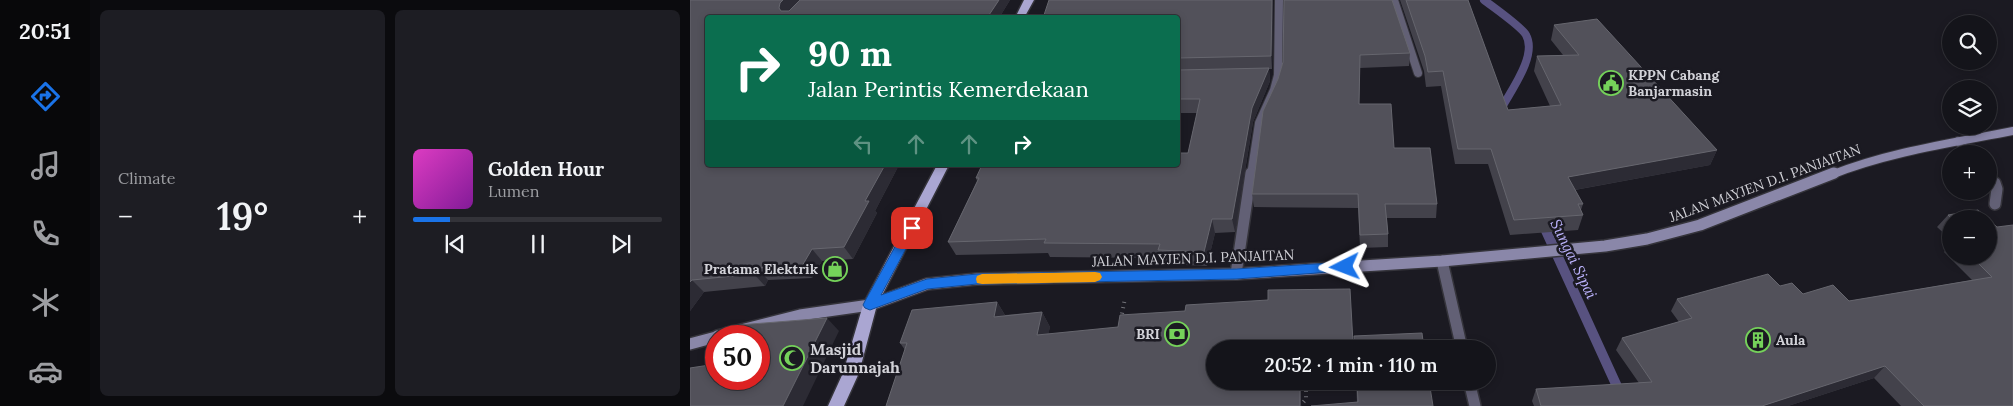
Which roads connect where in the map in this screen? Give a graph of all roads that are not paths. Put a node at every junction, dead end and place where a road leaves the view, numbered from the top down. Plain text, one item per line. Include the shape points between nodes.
1 (1029, 0) edge
2 (1279, 0) edge
3 (1394, 0) edge
4 (1022, 15) edge
5 (1418, 73) dead end
6 (2013, 131) edge
7 (1958, 142) junction
8 (1961, 145) edge
9 (942, 167) edge
10 (1996, 200) edge
11 (1995, 204) dead end
12 (1442, 261) junction
13 (1236, 274) junction
14 (870, 305) junction
15 (760, 325) edge
16 (705, 340) edge
17 (1460, 340) edge
18 (690, 344) edge
19 (1471, 390) edge
20 (836, 406) edge
21 (1475, 406) edge

1 - 4 main road
2 - 13 street via 1274,90 1259,123
3 - 5 street
6 - 7 main road, JALAN MAYJEN D.I. PANJAITAN
7 - 8 street
7 - 12 main road, JALAN MAYJEN D.I. PANJAITAN via 1854,166 1700,224 1647,239 1591,248
9 - 14 main road
10 - 11 street
12 - 13 main road, JALAN MAYJEN D.I. PANJAITAN
12 - 17 street
13 - 14 main road, JALAN MAYJEN D.I. PANJAITAN via 977,279 927,284
14 - 15 main road, JALAN MAYJEN D.I. PANJAITAN via 800,315
14 - 20 main road via 850,373
16 - 18 main road, JALAN MAYJEN D.I. PANJAITAN
19 - 21 street

